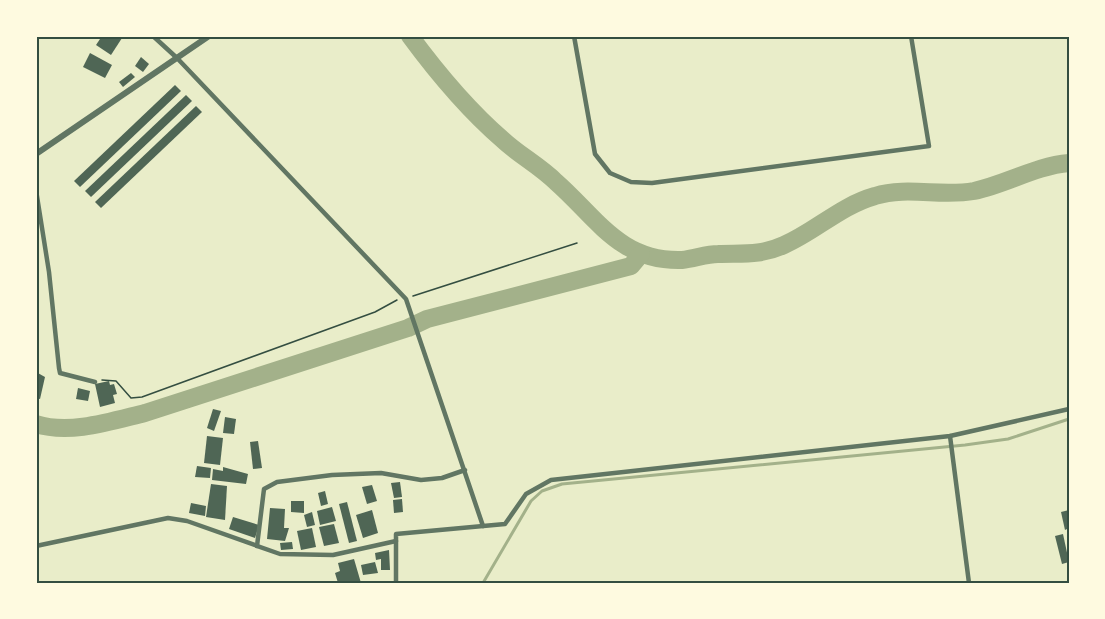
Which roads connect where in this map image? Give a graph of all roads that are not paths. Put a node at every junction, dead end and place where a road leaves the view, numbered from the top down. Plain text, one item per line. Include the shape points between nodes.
1 (153, 36) edge
2 (209, 36) edge
3 (574, 36) edge
4 (911, 36) edge
5 (177, 58) junction
6 (36, 154) edge
7 (36, 190) edge
8 (95, 382) road end
9 (1069, 409) edge
10 (950, 436) junction
11 (465, 471) junction
12 (483, 526) junction
13 (396, 541) junction
14 (36, 546) edge
15 (257, 546) junction
16 (396, 583) edge
17 (969, 583) edge

1 - 5 street
2 - 5 street
3 - 4 street via 595,154 610,173 631,182 652,183 929,146
5 - 6 street
5 - 11 street via 404,298
7 - 8 street via 50,272 60,373
9 - 10 street
10 - 12 street via 552,480 526,494 505,524
10 - 17 street
11 - 12 street
11 - 15 street via 421,480 359,473 277,482 264,489
12 - 13 street via 400,533 396,534
13 - 15 street via 333,555 280,554
13 - 16 street
14 - 15 street via 168,518

